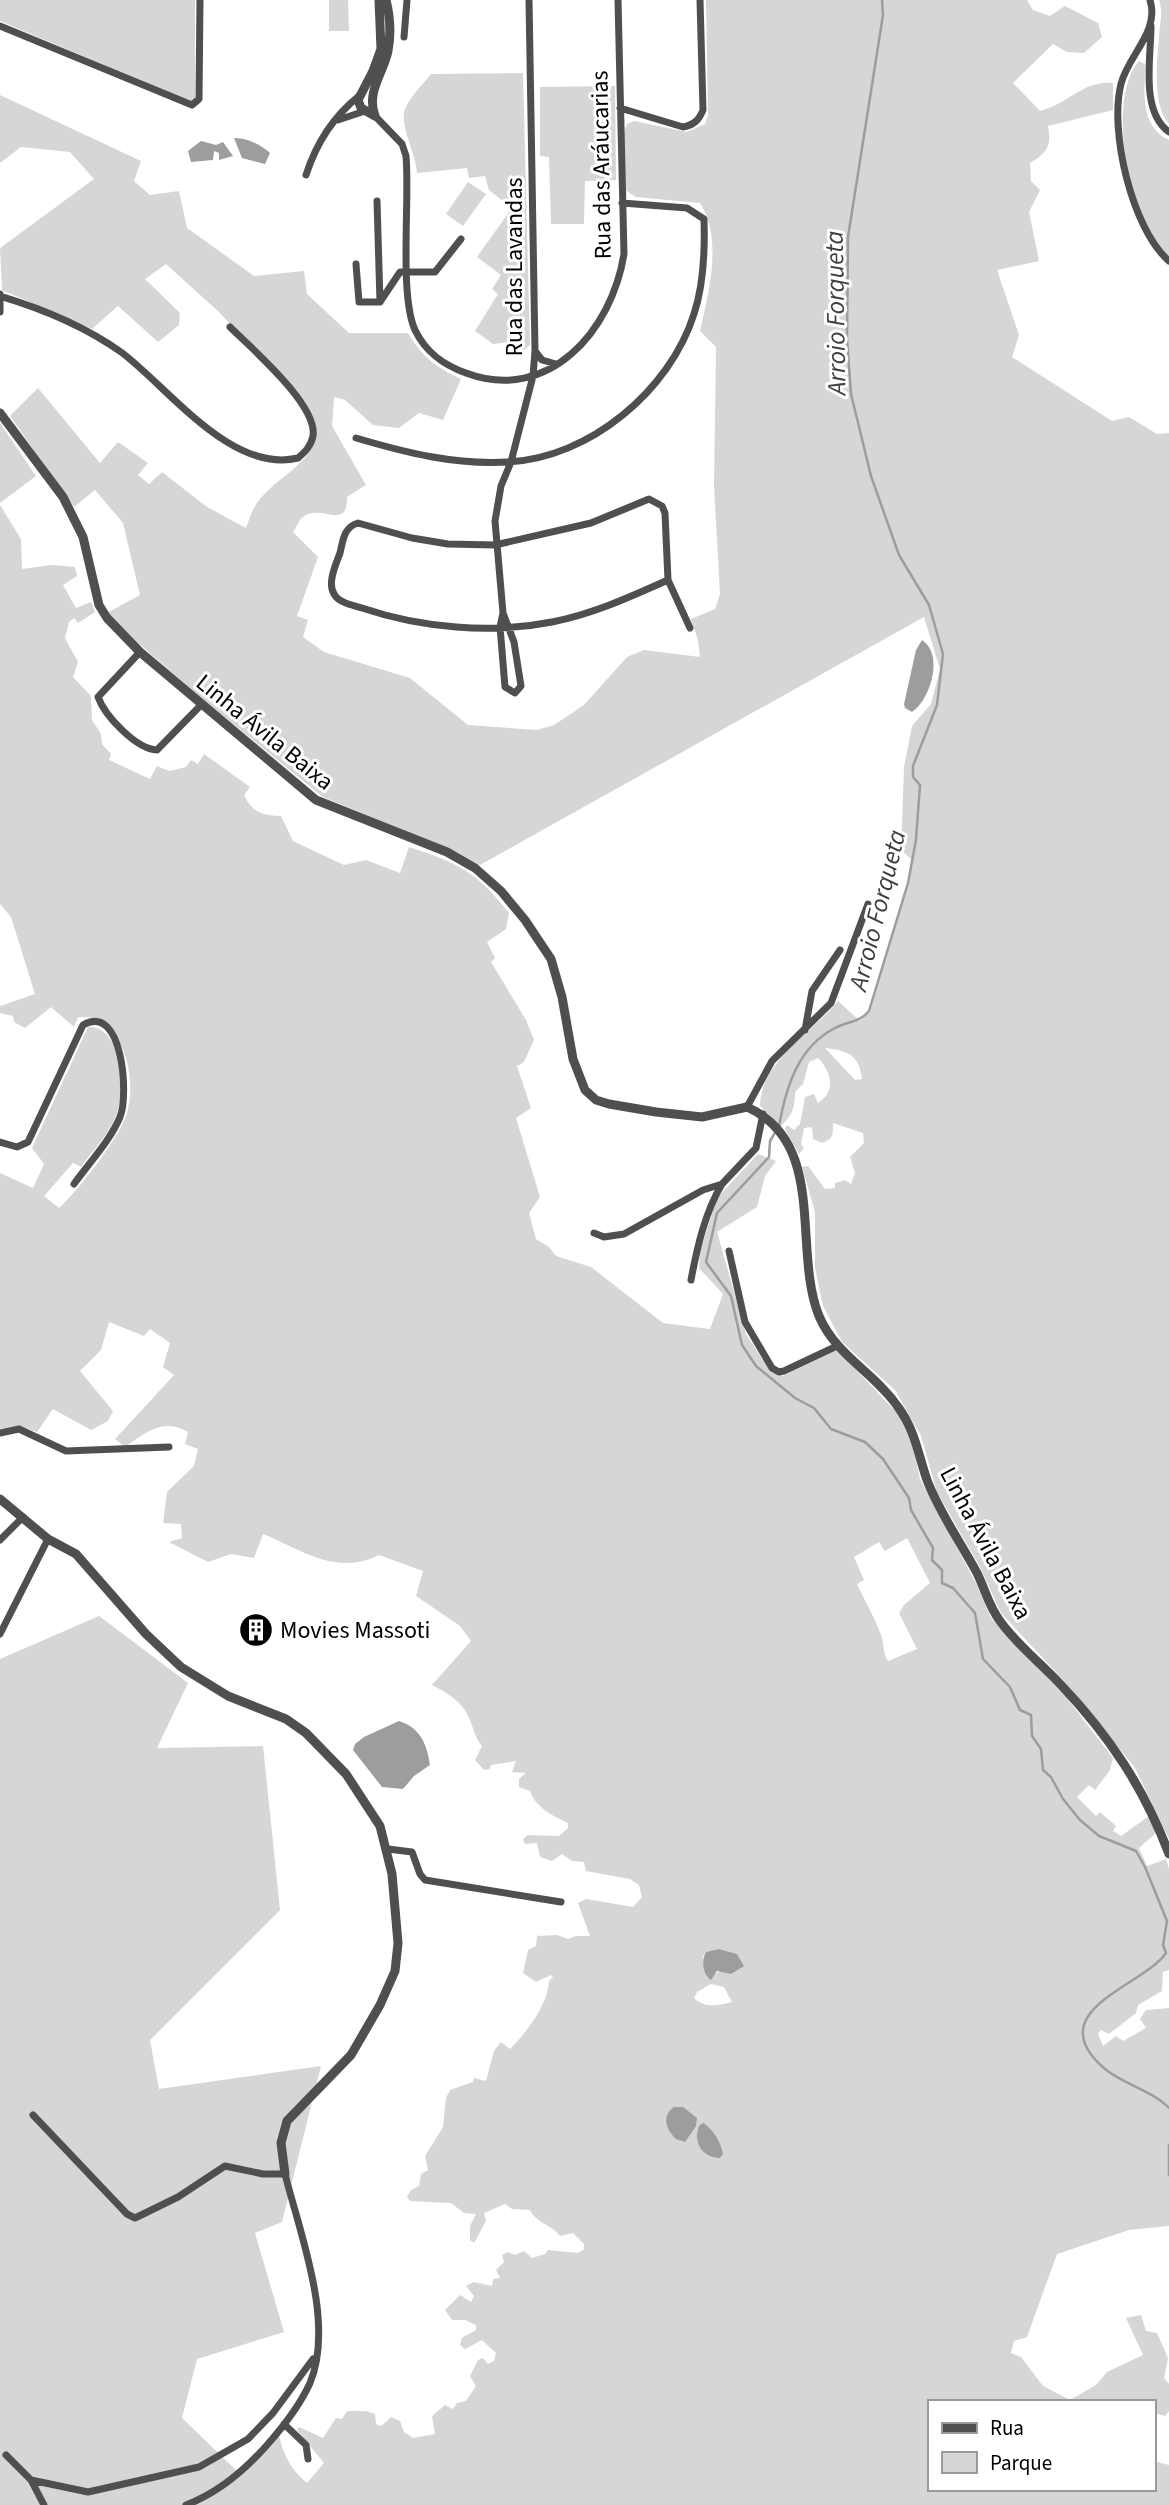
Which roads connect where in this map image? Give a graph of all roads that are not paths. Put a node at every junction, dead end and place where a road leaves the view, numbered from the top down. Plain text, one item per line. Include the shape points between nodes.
1 (200, 0) edge
2 (379, 0) edge
3 (386, 0) edge
4 (407, 0) edge
5 (529, 0) edge
6 (618, 0) edge
7 (700, 0) edge
8 (1150, 0) edge
9 (0, 26) edge
10 (1151, 26) junction
11 (404, 37) dead end
12 (359, 96) junction
13 (620, 108) junction
14 (365, 111) junction
15 (375, 116) junction
16 (338, 120) junction
17 (1169, 132) edge
18 (306, 175) dead end
19 (377, 201) dead end
20 (622, 203) junction
21 (461, 239) dead end
22 (1169, 261) edge
23 (356, 264) dead end
24 (408, 271) junction
25 (1, 295) edge
26 (380, 302) junction
27 (0, 312) edge
28 (230, 327) dead end
29 (535, 351) junction
30 (556, 364) junction
31 (533, 376) junction
32 (0, 413) edge
33 (356, 438) dead end
34 (511, 462) junction
35 (495, 545) junction
36 (668, 580) junction
37 (503, 613) junction
38 (509, 626) junction
39 (500, 627) junction
40 (690, 628) dead end
41 (140, 652) junction
42 (200, 706) junction
43 (868, 904) dead end
44 (840, 950) dead end
45 (805, 1030) junction
46 (747, 1107) junction
47 (763, 1114) junction
48 (0, 1142) edge
49 (74, 1184) dead end
50 (722, 1184) junction
51 (594, 1233) dead end
52 (729, 1251) dead end
53 (691, 1280) dead end
54 (837, 1346) junction
55 (0, 1433) edge
56 (169, 1447) dead end
57 (0, 1499) edge
58 (23, 1517) junction
59 (48, 1539) junction
60 (0, 1540) edge
61 (0, 1634) edge
62 (388, 1849) junction
63 (1169, 1854) edge
64 (561, 1902) dead end
65 (33, 2115) dead end
66 (285, 2174) junction
67 (316, 2356) junction
68 (284, 2424) junction
69 (6, 2455) dead end
70 (308, 2459) dead end
71 (32, 2480) junction
72 (44, 2505) edge
73 (187, 2505) edge

1 - 9 street via 199,99 195,105
2 - 12 street via 381,48
3 - 15 street via 389,34 371,98
4 - 11 street
5 - 29 street, Rua das Lavandas
6 - 13 street, Rua das Aráucarias
7 - 13 street via 700,117 683,127
8 - 10 street
10 - 17 street via 1152,109
10 - 22 street via 1124,74 1118,120 1136,214
12 - 14 street
12 - 16 street
13 - 20 street, Rua das Aráucarias
14 - 15 street
14 - 16 street
15 - 24 street, Rua das Aráucarias via 402,144 406,156
16 - 18 street via 317,145
19 - 26 street
20 - 30 street, Rua das Aráucarias via 624,254 616,290 590,335
20 - 34 street via 687,208 704,219 701,286 687,335 645,394 601,430 547,455
21 - 24 street via 435,272
23 - 26 street via 359,302
24 - 26 street via 396,276
24 - 31 street, Rua das Aráucarias via 410,315 432,354 444,364 489,381
25 - 27 street
25 - 28 street via 97,337 122,353 222,438 272,459 298,458 309,448 313,435 306,410
29 - 30 street
29 - 31 street, Rua das Lavandas
30 - 31 street, Rua das Aráucarias
31 - 34 street, Rua das Lavandas
32 - 41 street, Linha Ávila Baixa via 63,497 83,537 99,605
33 - 34 street via 444,460
34 - 35 street, Rua das Lavandas via 499,495
35 - 36 street via 592,523 649,499 665,513
35 - 37 street, Rua das Lavandas
35 - 39 street via 424,540 358,523 345,534 331,587 345,603 380,614 415,622
36 - 38 street via 587,613
36 - 40 street
37 - 38 street, Rua das Lavandas
37 - 39 street, Rua das Lavandas
38 - 39 street
38 - 39 street, Rua das Lavandas via 522,686 515,693 505,687
41 - 42 street, Linha Ávila Baixa
41 - 42 street via 98,697 134,739 157,750
42 - 46 street, Linha Ávila Baixa via 316,800 447,852 501,891 551,959 579,1078 596,1100 702,1117
43 - 45 street via 831,1003
44 - 45 street via 812,991
45 - 46 street via 772,1061
46 - 47 street, Linha Ávila Baixa
47 - 50 street via 756,1148
47 - 54 street, Linha Ávila Baixa via 785,1139 806,1203 813,1295
48 - 49 street via 17,1147 28,1142 83,1025 91,1022 105,1027 114,1035 124,1071 122,1111
50 - 51 street via 624,1234 604,1237
50 - 53 street via 696,1252
52 - 54 street via 745,1322 772,1368 784,1371
54 - 63 street, Linha Ávila Baixa via 899,1408 914,1434 932,1491 999,1620 1078,1703 1132,1773
55 - 56 street via 19,1429 66,1451
57 - 58 street
58 - 59 street
58 - 60 street
59 - 61 street
59 - 62 street via 83,1561 181,1667 228,1696 286,1718 306,1733 365,1800
62 - 64 street via 412,1852 425,1880
62 - 66 street via 397,1924 394,1971 351,2055 287,2122 281,2143
65 - 66 street via 135,2218 225,2166
66 - 67 street via 317,2294
67 - 68 street via 311,2381
67 - 71 street via 260,2428 211,2462 88,2492
68 - 70 street via 306,2445
68 - 73 street via 249,2464 213,2493
69 - 71 street
71 - 72 street

